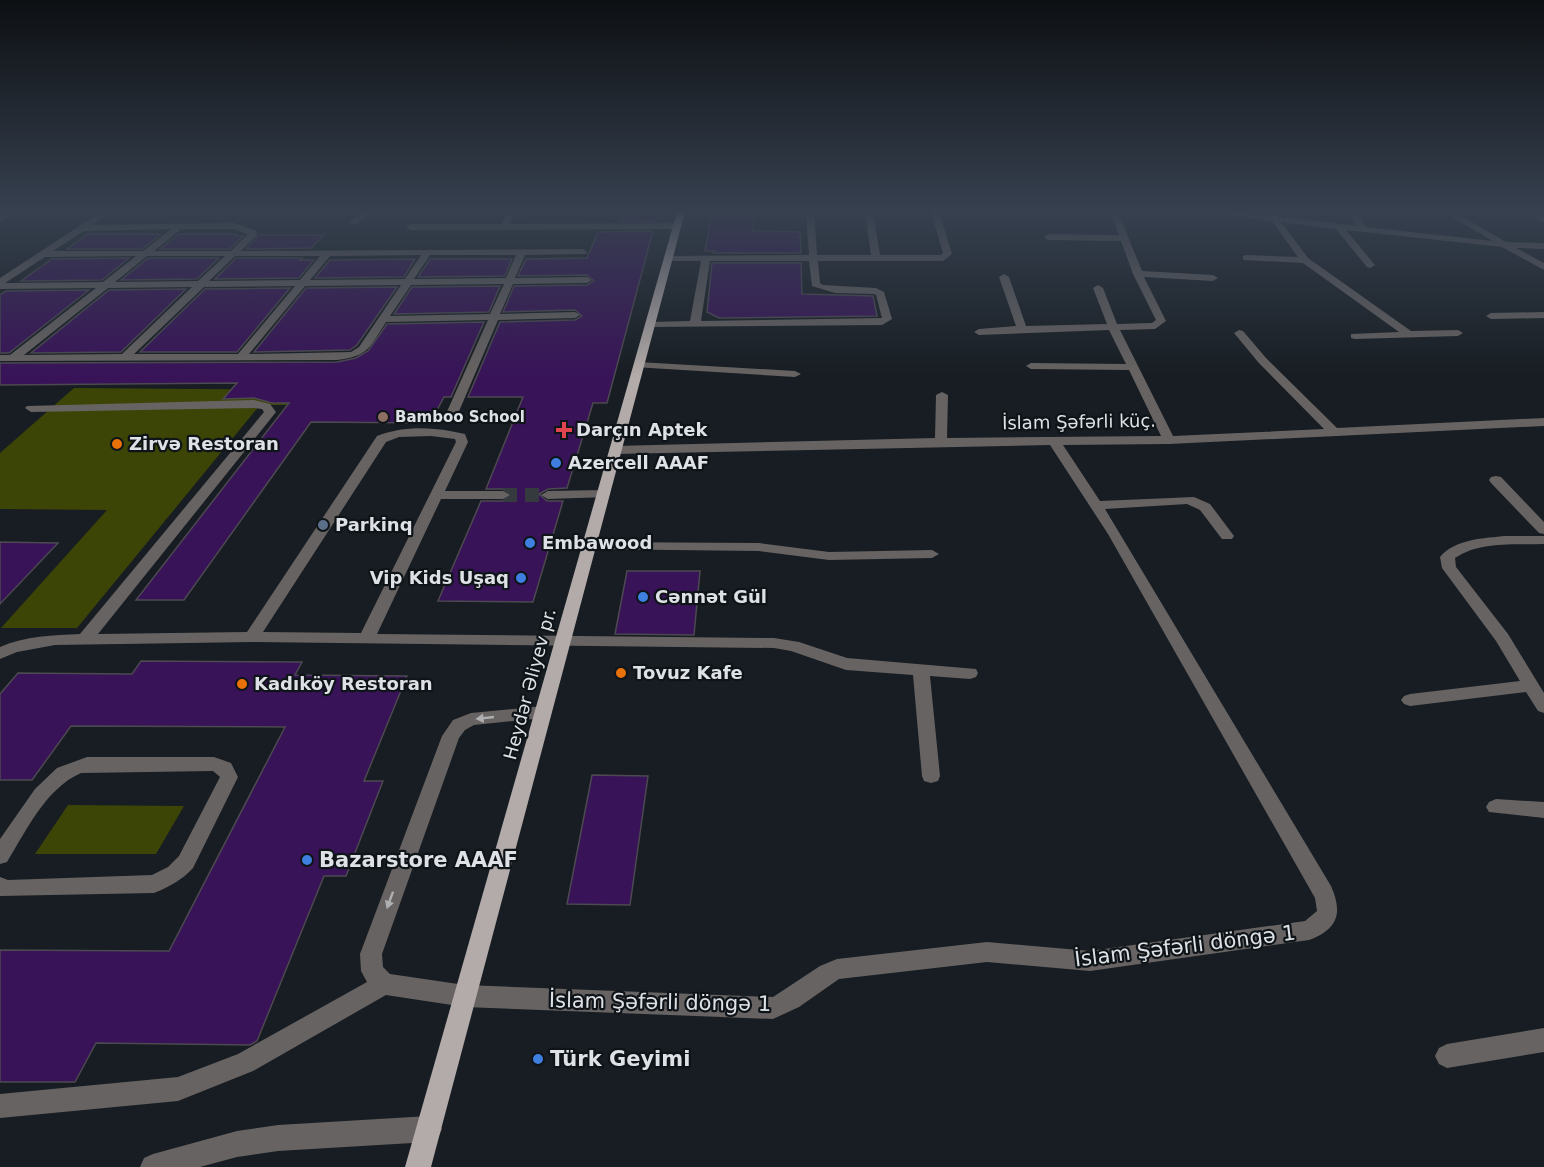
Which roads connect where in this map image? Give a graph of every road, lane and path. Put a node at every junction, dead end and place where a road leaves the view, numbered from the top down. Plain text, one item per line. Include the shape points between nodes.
1 (25, 266) edge
2 (128, 266) edge
3 (222, 266) edge
4 (316, 266) edge
5 (419, 266) edge
6 (515, 266) edge
7 (666, 266) edge
8 (705, 266) edge
9 (813, 266) edge
10 (1135, 266) edge
11 (1314, 266) edge
12 (1138, 274) junction
13 (1004, 277) dead end
14 (1213, 278) dead end
15 (509, 280) junction
16 (587, 280) dead end
17 (409, 282) junction
18 (303, 283) junction
19 (0, 284) edge
20 (203, 284) junction
21 (105, 285) junction
22 (1098, 288) dead end
23 (575, 315) dead end
24 (1544, 315) edge
25 (1491, 316) dead end
26 (493, 318) junction
27 (385, 319) junction
28 (695, 324) junction
29 (650, 325) junction
30 (1113, 327) junction
31 (1022, 329) junction
32 (979, 332) dead end
33 (1239, 333) dead end
34 (1458, 333) dead end
35 (1410, 335) junction
36 (1355, 336) dead end
37 (13, 357) junction
38 (125, 357) junction
39 (241, 357) junction
40 (0, 358) edge
41 (638, 365) junction
42 (1031, 366) dead end
43 (1131, 367) junction
44 (795, 374) dead end
45 (942, 395) dead end
46 (31, 408) dead end
47 (451, 416) dead end
48 (1544, 422) edge
49 (1334, 432) junction
50 (1169, 440) junction
51 (1054, 441) junction
52 (941, 442) junction
53 (615, 450) junction
54 (1496, 480) dead end
55 (603, 494) junction
56 (438, 495) junction
57 (503, 495) tunnel mouth
58 (548, 495) tunnel mouth
59 (1097, 505) junction
60 (1544, 530) edge
61 (1227, 537) dead end
62 (1544, 540) edge
63 (589, 546) junction
64 (932, 554) dead end
65 (252, 637) junction
66 (367, 638) junction
67 (85, 639) junction
68 (562, 642) junction
69 (0, 653) edge
70 (921, 670) junction
71 (970, 673) dead end
72 (1529, 686) junction
73 (1410, 700) dead end
74 (1544, 707) edge
75 (543, 712) junction
76 (931, 776) dead end
77 (1496, 807) dead end
78 (1544, 810) edge
79 (9, 827) edge
80 (0, 856) edge
81 (0, 886) edge
82 (384, 984) junction
83 (465, 996) junction
84 (1544, 1040) edge
85 (1447, 1056) dead end
86 (0, 1106) edge
87 (429, 1129) junction
88 (153, 1167) edge
89 (418, 1167) edge

1 - 19 street
2 - 21 street
3 - 20 street
4 - 18 street
5 - 17 street
6 - 15 street
7 - 29 main road, Heydər Əliyev pr.
8 - 28 street
9 - 28 street via 818,287 876,291 886,319 875,324
10 - 12 street
11 - 35 street
12 - 14 street
12 - 30 street via 1160,324
13 - 31 street
15 - 16 street
15 - 17 street
15 - 26 street
17 - 18 street
17 - 27 street
18 - 20 street
18 - 39 street
19 - 21 street
20 - 21 street
20 - 38 street
21 - 37 street
22 - 30 street
23 - 26 street
24 - 25 street
26 - 27 street
26 - 47 street
27 - 39 street via 354,355
28 - 29 street
29 - 41 main road, Heydər Əliyev pr.
30 - 31 street
30 - 43 street
31 - 32 street
33 - 49 street
34 - 35 street
35 - 36 street
37 - 38 street
37 - 40 street
38 - 39 street
41 - 44 street
41 - 53 main road, Heydər Əliyev pr.
42 - 43 street
43 - 50 street
45 - 52 street
46 - 67 street via 254,404 266,406 270,412
48 - 49 street, İslam Şəfərli küç.
49 - 50 street, İslam Şəfərli küç.
50 - 51 street, İslam Şəfərli küç.
51 - 52 street, İslam Şəfərli küç.
51 - 59 street, İslam Şəfərli döngə 1
52 - 53 street, İslam Şəfərli küç.
53 - 55 main road, Heydər Əliyev pr.
54 - 60 street
55 - 58 street
55 - 63 main road, Heydər Əliyev pr.
56 - 57 street
56 - 65 street via 461,437 400,433 381,439
56 - 66 street
59 - 61 street via 1189,500 1205,507
59 - 83 street, İslam Şəfərli döngə 1 via 1327,901 1329,913 1323,922 1309,930 1090,961 987,952 837,969 816,980 798,997 773,1008
62 - 72 street via 1469,544 1447,557 1449,568 1502,638
63 - 64 street via 759,547 829,556
63 - 68 main road, Heydər Əliyev pr.
65 - 66 street
65 - 67 street
66 - 68 street
67 - 69 street via 31,643
68 - 70 street via 774,643 846,664
68 - 75 main road, Heydər Əliyev pr.
70 - 71 street
70 - 76 street
72 - 73 street
72 - 74 street
75 -> 82 street via 471,719 459,725 451,736 371,954 372,971
75 - 83 main road, Heydər Əliyev pr.
77 - 78 street
79 - 80 street
79 - 81 street via 55,779 87,764 214,764 224,768 229,777 186,862 154,884 4,889
82 - 83 street, İslam Şəfərli döngə 1
82 - 86 street via 245,1063 178,1089
83 - 87 main road, Heydər Əliyev pr.
84 - 85 street
87 - 88 street via 278,1138 237,1144
87 - 89 main road, Heydər Əliyev pr.

